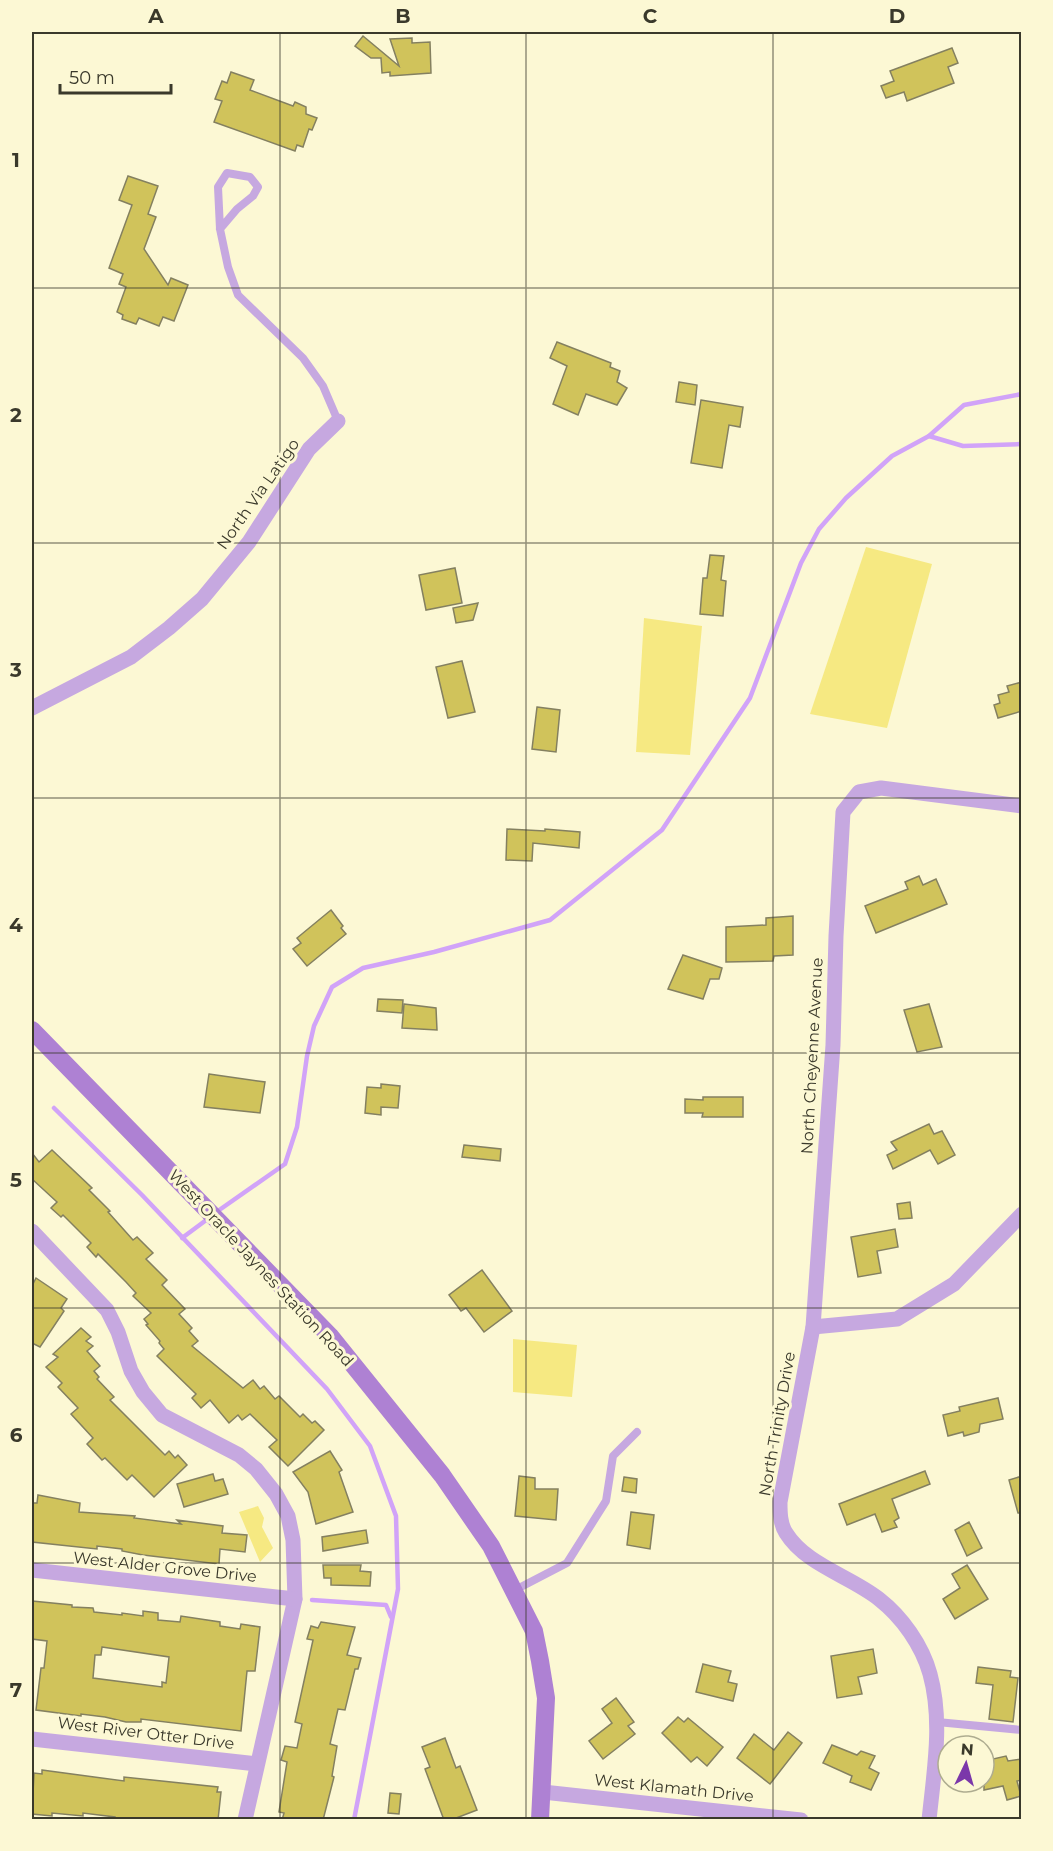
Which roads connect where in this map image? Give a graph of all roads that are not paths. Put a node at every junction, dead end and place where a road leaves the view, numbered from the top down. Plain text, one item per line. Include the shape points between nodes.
1 (220, 229) junction
2 (338, 421) joint
3 (32, 708) edge
4 (1022, 806) edge
5 (32, 1030) edge
6 (1022, 1214) edge
7 (33, 1234) edge
8 (813, 1327) junction
9 (637, 1431) dead end
10 (32, 1570) edge
11 (513, 1591) junction
12 (295, 1599) junction
13 (936, 1722) junction
14 (1022, 1730) edge
15 (32, 1739) edge
16 (257, 1764) junction
17 (543, 1792) junction
18 (244, 1820) edge
19 (540, 1820) edge
20 (801, 1820) edge
21 (929, 1820) edge

1 - 1 lane via 218,187 227,173 250,177 258,187 253,196
1 - 2 lane via 238,295 303,357 323,386
2 - 3 street, North Via Latigo via 309,449 249,542 201,599 131,657
4 - 8 street, North Cheyenne Avenue via 881,788 859,792 843,812 833,1045
5 - 11 street, West Oracle Jaynes Station Road via 330,1336 442,1475 491,1546
6 - 8 street via 954,1284 897,1319
7 - 12 street via 107,1310 131,1371 162,1415 239,1455 276,1494 288,1516 293,1540
8 - 13 street, North Trinity Drive via 780,1502 785,1532 801,1551 878,1599 901,1620 929,1672 937,1703
9 - 11 lane via 613,1456 606,1501 567,1563
10 - 12 street, West Alder Grove Drive
11 - 17 street, West Oracle Jaynes Station Road via 534,1631 546,1698
12 - 16 street
13 - 14 lane
13 - 21 street, North Trinity Drive
15 - 16 street, West River Otter Drive
16 - 18 street
17 - 19 street, West Oracle Jaynes Station Road
17 - 20 street, West Klamath Drive

